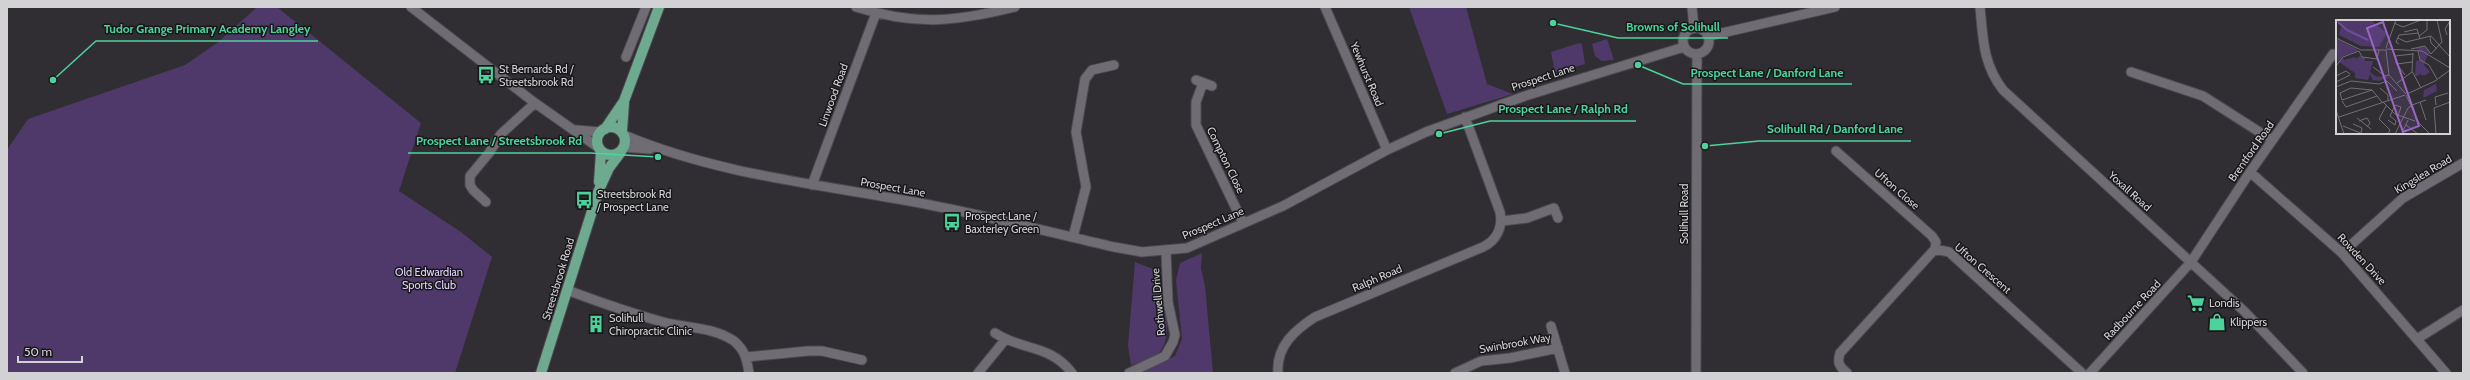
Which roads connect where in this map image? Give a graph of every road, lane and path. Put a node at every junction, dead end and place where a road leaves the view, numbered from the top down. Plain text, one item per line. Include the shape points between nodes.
1 (411, 7) edge
2 (659, 7) edge
3 (856, 7) edge
4 (974, 7) edge
5 (1014, 7) edge
6 (1325, 7) edge
7 (1692, 7) edge
8 (1835, 7) edge
9 (1980, 7) edge
10 (644, 11) edge
11 (876, 13) junction
12 (977, 16) junction
13 (654, 20) junction
14 (1694, 28) junction
15 (1709, 36) junction
16 (1684, 46) junction
17 (1697, 54) junction
18 (2333, 54) dead end
19 (626, 57) dead end
20 (1114, 65) dead end
21 (2131, 72) dead end
22 (1212, 86) dead end
23 (624, 100) junction
24 (535, 104) junction
25 (1464, 117) junction
26 (572, 129) junction
27 (603, 130) junction
28 (623, 133) junction
29 (2272, 140) junction
30 (622, 149) junction
31 (657, 149) junction
32 (600, 150) junction
33 (1387, 150) junction
34 (1836, 151) dead end
35 (2463, 163) edge
36 (2250, 172) junction
37 (812, 185) junction
38 (598, 192) junction
39 (486, 202) dead end
40 (1558, 218) dead end
41 (1502, 221) junction
42 (1243, 223) junction
43 (1073, 238) junction
44 (1935, 249) junction
45 (1166, 251) junction
46 (2342, 254) junction
47 (2191, 262) junction
48 (567, 290) junction
49 (2463, 310) edge
50 (1551, 326) dead end
51 (995, 333) dead end
52 (2417, 339) junction
53 (1005, 340) junction
54 (1558, 348) junction
55 (747, 357) junction
56 (862, 360) dead end
57 (541, 373) edge
58 (749, 373) edge
59 (978, 373) edge
60 (1072, 373) edge
61 (1129, 373) edge
62 (1278, 373) edge
63 (1455, 373) edge
64 (1565, 373) edge
65 (1696, 373) edge
66 (1847, 373) edge
67 (2082, 373) edge
68 (2090, 373) edge
69 (2303, 373) edge
70 (2446, 373) edge

1 - 24 street
2 - 13 main road
3 - 11 street
4 - 12 street
5 - 12 street
6 - 33 street, Yewhurst Road
7 - 14 street
8 - 15 street
9 - 47 street, Yoxall Road via 1985,59 2003,90
10 - 13 street
10 - 19 street
11 - 12 street via 926,21
11 - 37 street, Linwood Road
13 - 23 main road
14 - 15 street via 1703,30
14 - 16 street via 1684,35
15 - 17 street via 1706,50
16 - 17 street via 1689,52
16 - 25 street, Prospect Lane
17 - 65 street, Solihull Road
18 - 29 street, Brentford Road
20 - 43 street via 1092,70 1085,79 1076,132 1086,187
21 - 29 street via 2203,96
22 - 42 street, Compton Close via 1199,81 1196,125
23 - 27 main road
23 - 28 main road
24 - 26 street
24 - 39 street via 501,134 490,153 470,176 472,190
25 - 33 street, Prospect Lane
25 - 41 street via 1489,179
26 - 27 street
26 - 32 street
27 - 28 main road via 613,128
27 - 32 main road via 598,140
28 - 30 main road
28 - 31 street, Prospect Lane
29 - 36 street, Brentford Road
30 - 31 street, Prospect Lane
30 - 32 main road via 613,155
30 - 38 main road, Streetsbrook Road via 609,168
31 - 37 street, Prospect Lane via 732,169
32 - 38 main road, Streetsbrook Road
33 - 42 street, Prospect Lane via 1283,206
34 - 44 street, Ufton Close via 1932,236 1936,242
35 - 46 street, Kingslea Road via 2403,198
36 - 46 street, Rowden Drive
36 - 47 street, Brentford Road
37 - 43 street, Prospect Lane via 930,205
38 - 48 main road, Streetsbrook Road
40 - 41 street via 1554,208 1526,218
41 - 62 street, Ralph Road via 1498,233 1489,244 1315,317 1290,336 1282,349
42 - 45 street, Prospect Lane via 1187,248
43 - 45 street, Prospect Lane via 1142,252
44 - 66 street via 1840,353 1840,367
44 - 67 street, Ufton Crescent via 1949,252
45 - 61 street, Rothwell Drive via 1168,302 1175,335 1173,342 1165,356
46 - 52 street, Rowden Drive
47 - 68 street, Radbourne Road
47 - 69 street, Yoxall Road via 2244,311
48 - 55 street via 663,322 713,331 732,340
48 - 57 main road, Streetsbrook Road
49 - 52 street
50 - 54 street, Swinbrook Way
51 - 53 street
52 - 70 street, Rowden Drive
53 - 59 street
53 - 60 street via 1056,356
54 - 63 street, Swinbrook Way via 1481,361
54 - 64 street, Swinbrook Way
55 - 56 street via 822,351
55 - 58 street

